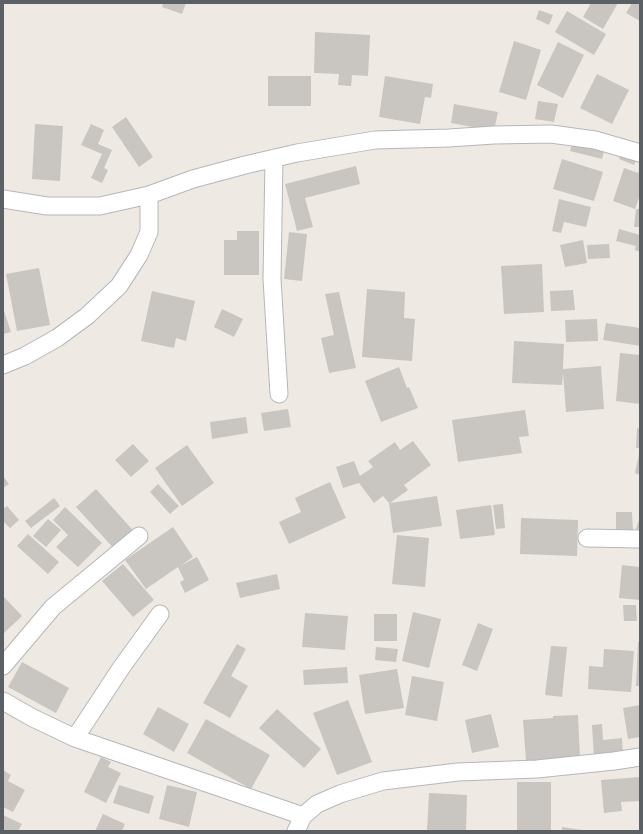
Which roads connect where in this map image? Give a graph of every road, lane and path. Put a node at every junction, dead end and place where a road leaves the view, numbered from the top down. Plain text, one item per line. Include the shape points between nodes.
1 (640, 153) edge
2 (274, 158) junction
3 (150, 196) junction
4 (3, 199) edge
5 (3, 365) edge
6 (279, 394) dead end
7 (139, 536) dead end
8 (587, 538) dead end
9 (640, 539) edge
10 (160, 614) dead end
11 (3, 666) edge
12 (3, 701) edge
13 (75, 738) junction
14 (640, 757) edge
15 (300, 824) edge

1 - 2 street via 595,140 551,134 375,140
2 - 3 street via 193,179
2 - 6 street via 272,279
3 - 4 street via 100,206 47,206
3 - 5 street via 149,232 139,255 119,286 57,338
7 - 11 street via 53,607
8 - 9 street
10 - 13 street
12 - 13 street
13 - 15 street
14 - 15 street via 537,769 458,772 383,781 317,804

